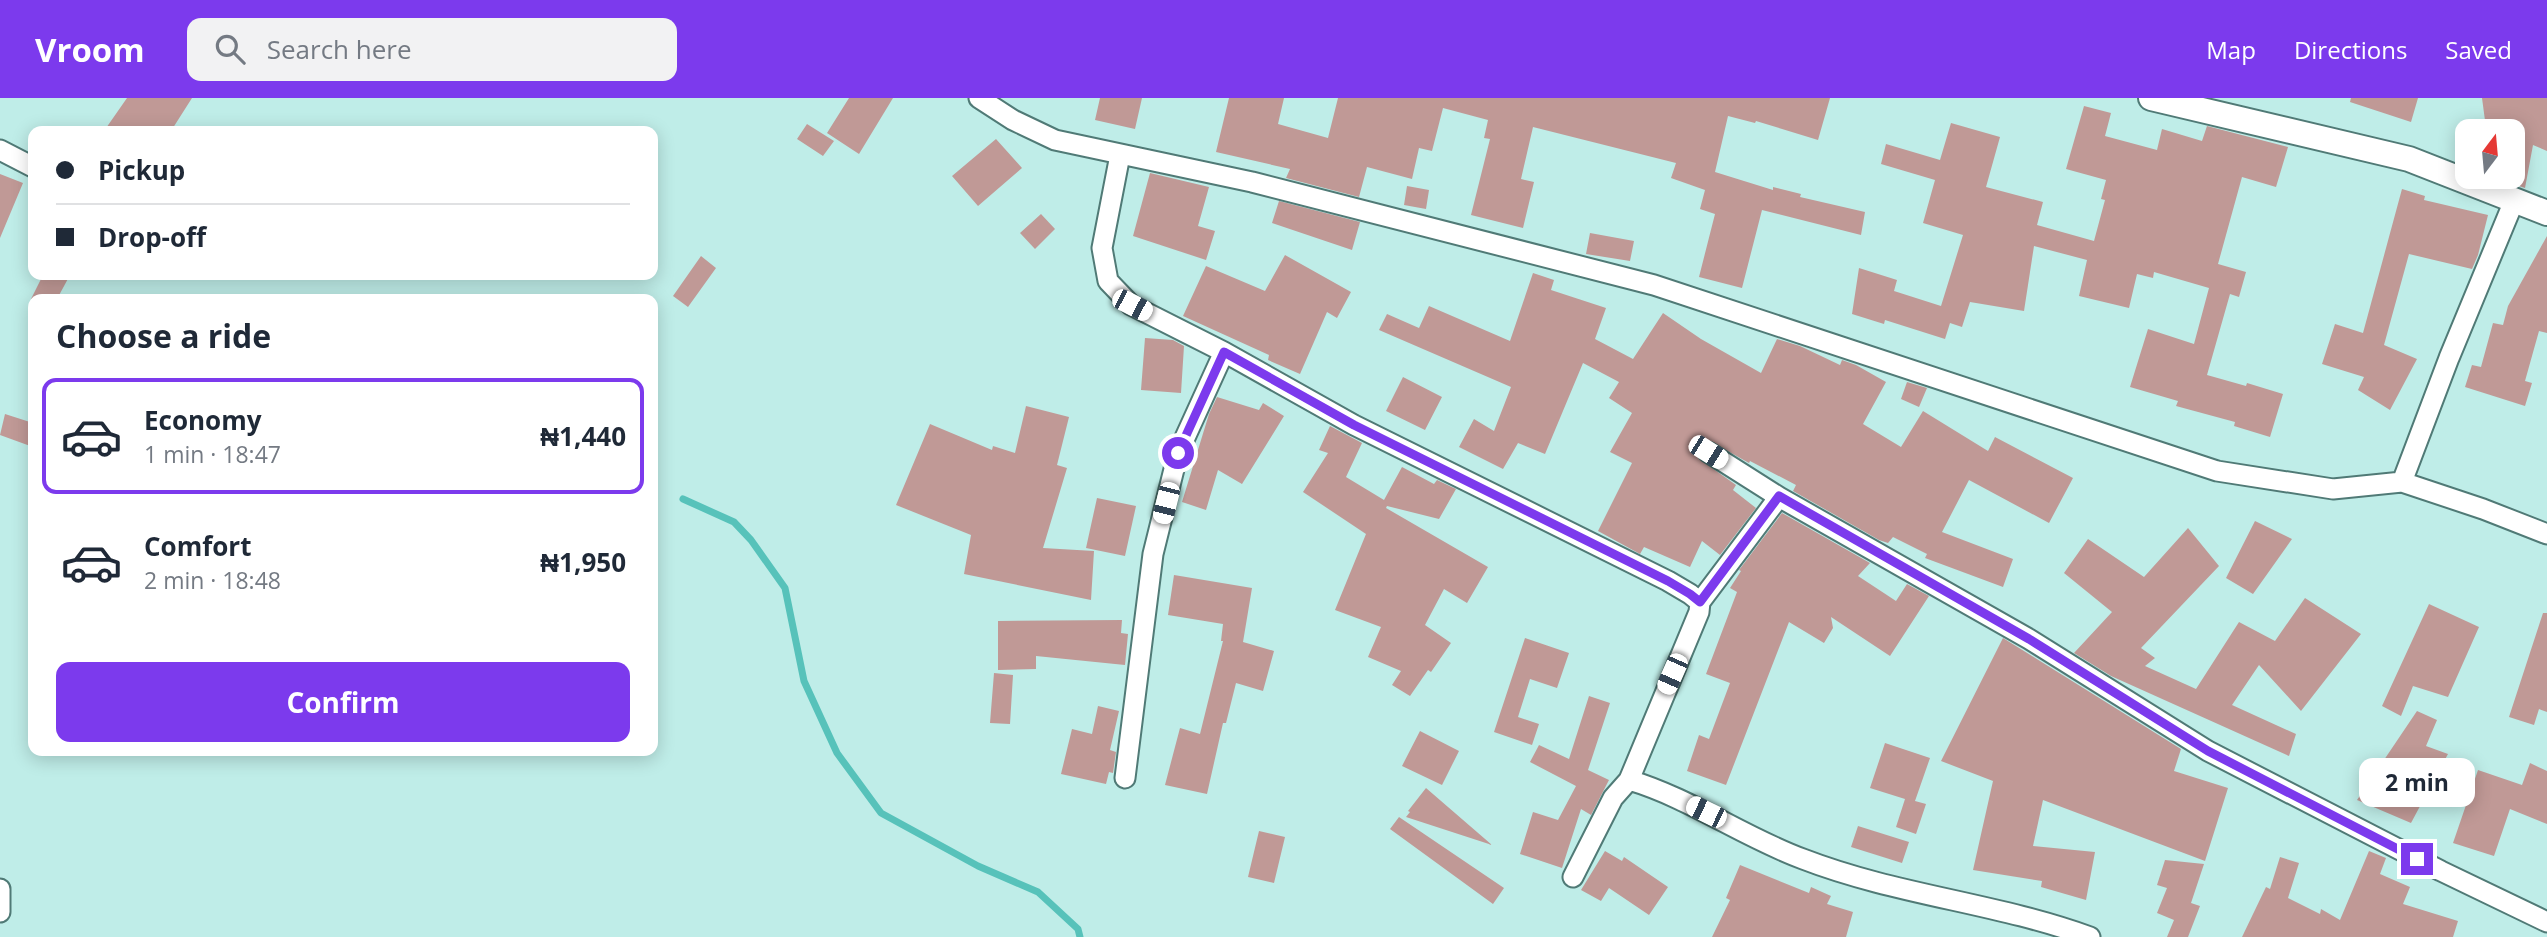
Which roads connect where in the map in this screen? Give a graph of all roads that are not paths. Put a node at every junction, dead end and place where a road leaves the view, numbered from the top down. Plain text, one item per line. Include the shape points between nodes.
1 (979, 98) edge
2 (2151, 98) edge
3 (0, 150) edge
4 (1121, 155) junction
5 (28, 164) edge
6 (2514, 201) junction
7 (2547, 213) edge
8 (1224, 352) junction
9 (1708, 452) dead end
10 (2402, 482) junction
11 (1779, 496) junction
12 (2547, 534) edge
13 (1700, 602) junction
14 (1125, 778) dead end
15 (1629, 780) junction
16 (1573, 877) dead end
17 (0, 889) edge
18 (0, 912) edge
19 (2547, 922) edge
20 (2090, 937) edge

1 - 4 street via 1013,121 1055,140
2 - 6 street via 2409,159
3 - 5 street
4 - 8 street via 1102,248 1108,281 1132,305
4 - 10 street via 1252,182 1654,285 2217,471 2333,489
6 - 7 street
6 - 10 street
8 - 13 street via 1354,425 1668,581
8 - 14 street via 1178,453 1153,554
9 - 11 street
10 - 12 street
11 - 13 street
11 - 19 street via 2029,639 2208,751
13 - 15 street
15 - 16 street via 1613,798
15 - 20 street via 1658,789 1801,859 1879,884 2048,922
17 - 18 street

